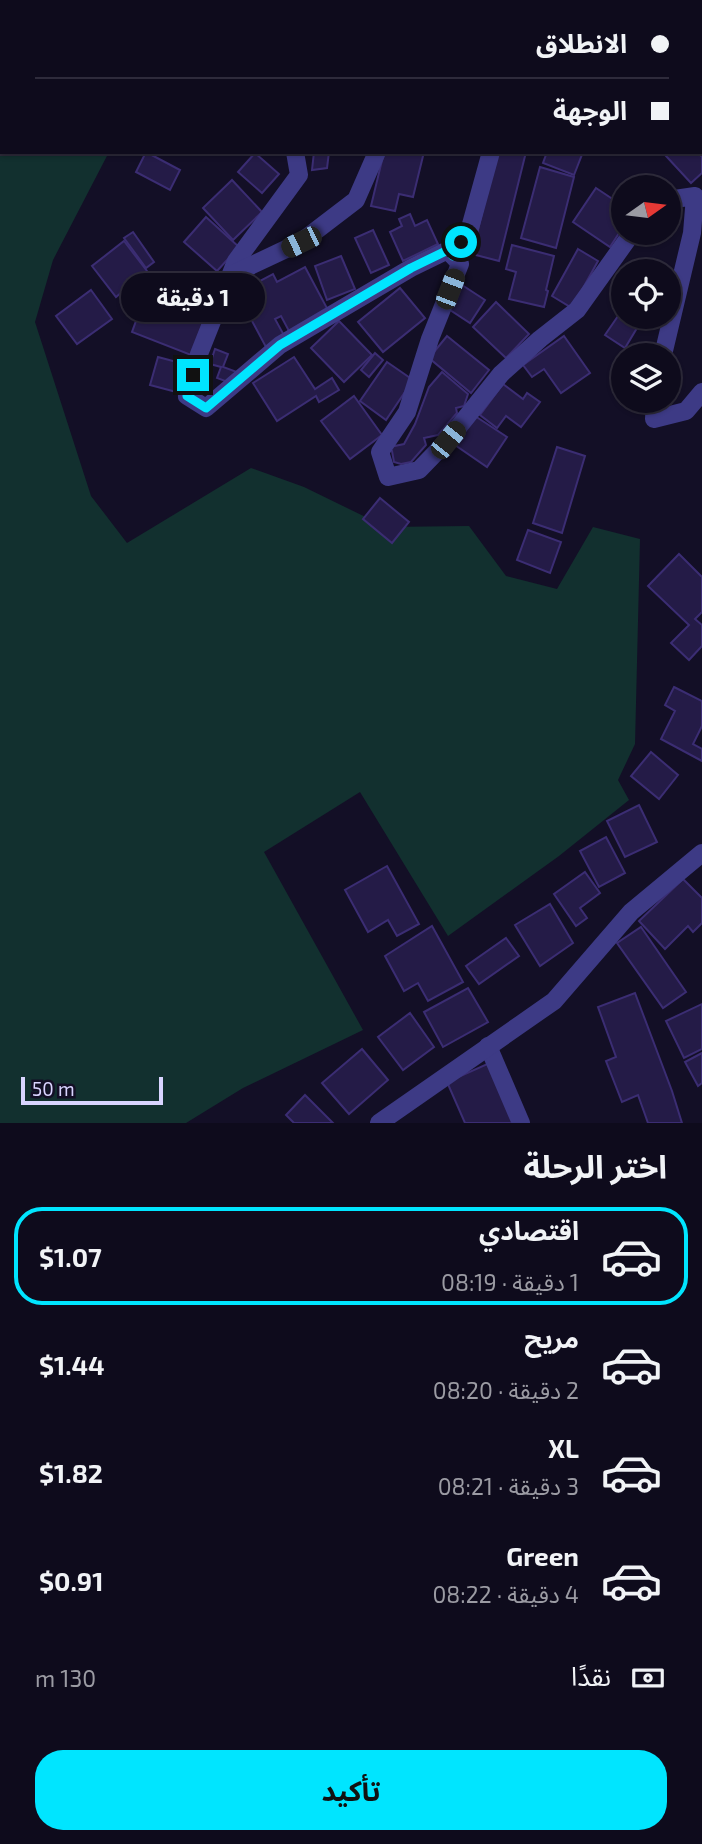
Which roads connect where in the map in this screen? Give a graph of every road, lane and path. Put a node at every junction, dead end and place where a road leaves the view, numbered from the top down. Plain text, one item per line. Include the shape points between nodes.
1 (296, 154) edge
2 (306, 154) edge
3 (376, 154) edge
4 (490, 154) edge
5 (299, 175) junction
6 (698, 193) edge
7 (623, 245) edge
8 (453, 256) junction
9 (231, 275) junction
10 (666, 343) edge
11 (702, 392) edge
12 (681, 412) edge
13 (654, 413) edge
14 (677, 413) edge
15 (702, 853) edge
16 (488, 1046) junction
17 (379, 1123) edge
18 (521, 1123) edge

1 - 5 street
2 - 5 street
3 - 9 street via 356,200 301,242
4 - 8 street via 470,228
5 - 9 street via 236,261
6 - 10 street
7 - 8 street via 577,310 501,374 419,470 388,477 380,452 407,412 460,264
8 - 9 street via 448,250 411,268 280,345 206,408 187,396
11 - 12 street
13 - 14 street via 654,419
15 - 16 street via 631,912 554,1001
16 - 17 street
16 - 18 street

